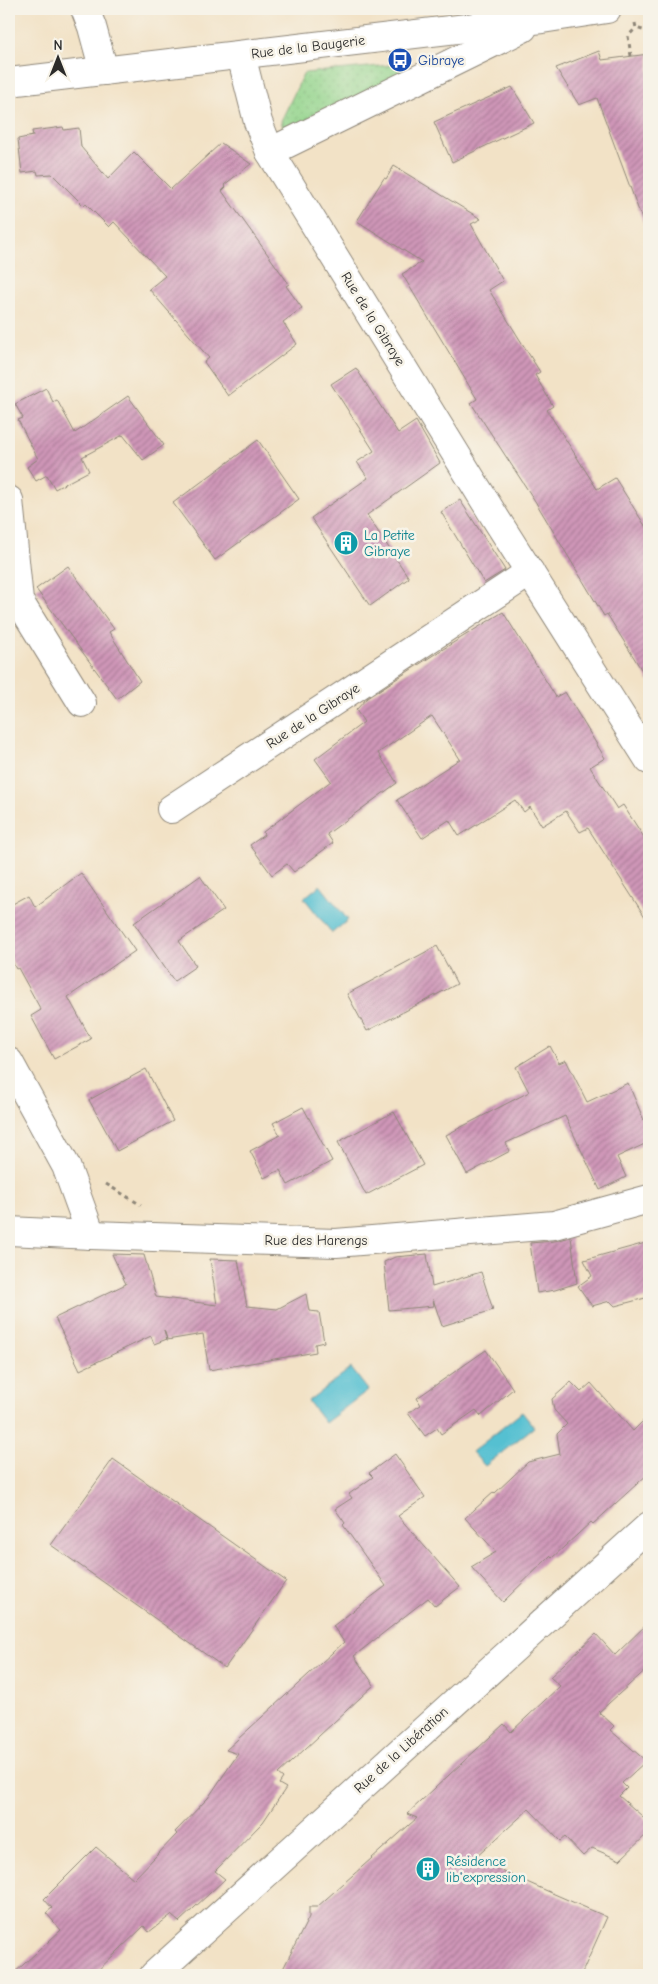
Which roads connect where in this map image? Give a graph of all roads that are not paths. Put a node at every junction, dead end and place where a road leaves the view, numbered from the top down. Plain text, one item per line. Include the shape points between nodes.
1 (85, 9) edge
2 (607, 9) edge
3 (542, 19) junction
4 (241, 55) junction
5 (104, 71) junction
6 (9, 82) edge
7 (270, 152) junction
8 (9, 500) edge
9 (530, 572) junction
10 (82, 703) dead end
11 (649, 760) edge
12 (171, 809) dead end
13 (9, 1062) edge
14 (649, 1199) edge
15 (9, 1231) edge
16 (91, 1235) junction
17 (649, 1526) edge
18 (154, 1975) edge

1 - 5 street
2 - 3 street, Rue de la Baugerie
3 - 4 street, Rue de la Baugerie
3 - 7 street
4 - 5 street, Rue de la Baugerie
4 - 7 street, Rue de la Gibraye via 258,122
5 - 6 street, Rue de la Baugerie
7 - 9 street, Rue de la Gibraye
8 - 10 street via 19,601
9 - 11 street, Rue de la Gibraye
9 - 12 street, Rue de la Gibraye
13 - 16 street via 66,1166
14 - 16 street, Rue des Harengs via 554,1225 336,1243
15 - 16 street, Rue des Harengs
17 - 18 street, Rue de la Libération

